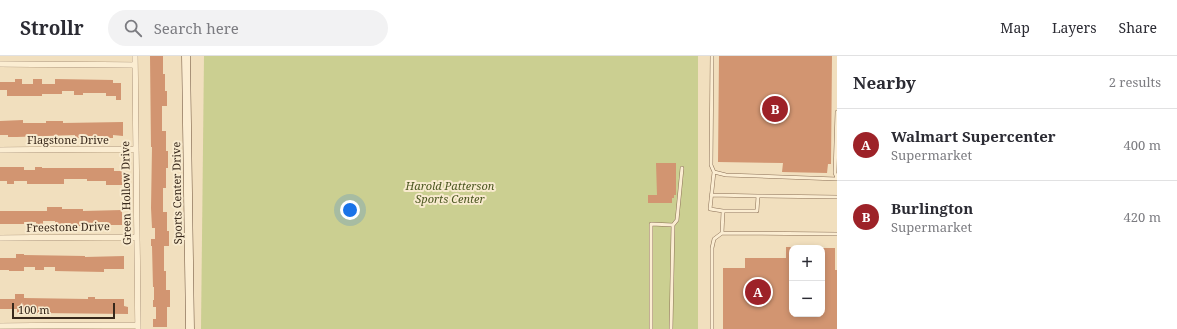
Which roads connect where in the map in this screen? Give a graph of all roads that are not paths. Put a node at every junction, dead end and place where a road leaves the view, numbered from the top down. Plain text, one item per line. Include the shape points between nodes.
1 (135, 56) edge
2 (186, 56) edge
3 (712, 56) edge
4 (0, 64) edge
5 (135, 65) junction
6 (837, 112) edge
7 (837, 122) edge
8 (837, 141) edge
9 (136, 149) junction
10 (0, 150) edge
11 (836, 159) edge
12 (682, 168) dead end
13 (714, 172) junction
14 (837, 178) edge
15 (711, 195) junction
16 (758, 196) junction
17 (837, 197) edge
18 (723, 211) junction
19 (673, 225) junction
20 (722, 233) junction
21 (837, 234) edge
22 (137, 237) junction
23 (0, 238) edge
24 (0, 326) edge
25 (138, 327) edge
26 (190, 329) edge
27 (651, 329) edge
28 (671, 329) edge
29 (712, 329) edge

1 - 5 street, Green Hollow Drive
2 - 26 street, Sports Center Drive
3 - 13 lane via 710,165
4 - 5 street
5 - 9 street, Green Hollow Drive
6 - 7 lane
7 - 8 lane
8 - 11 lane
9 - 10 street, Flagstone Drive
9 - 22 street, Green Hollow Drive
11 - 14 lane
12 - 19 lane via 677,220
13 - 14 lane via 726,175
13 - 15 lane
15 - 16 lane
15 - 18 lane via 710,209
16 - 17 lane
16 - 18 lane via 757,211
18 - 20 lane
19 - 27 lane via 651,224
19 - 28 lane
20 - 21 lane
20 - 29 lane via 714,239 712,248
22 - 23 street, Freestone Drive
22 - 25 street, Green Hollow Drive
24 - 25 street

